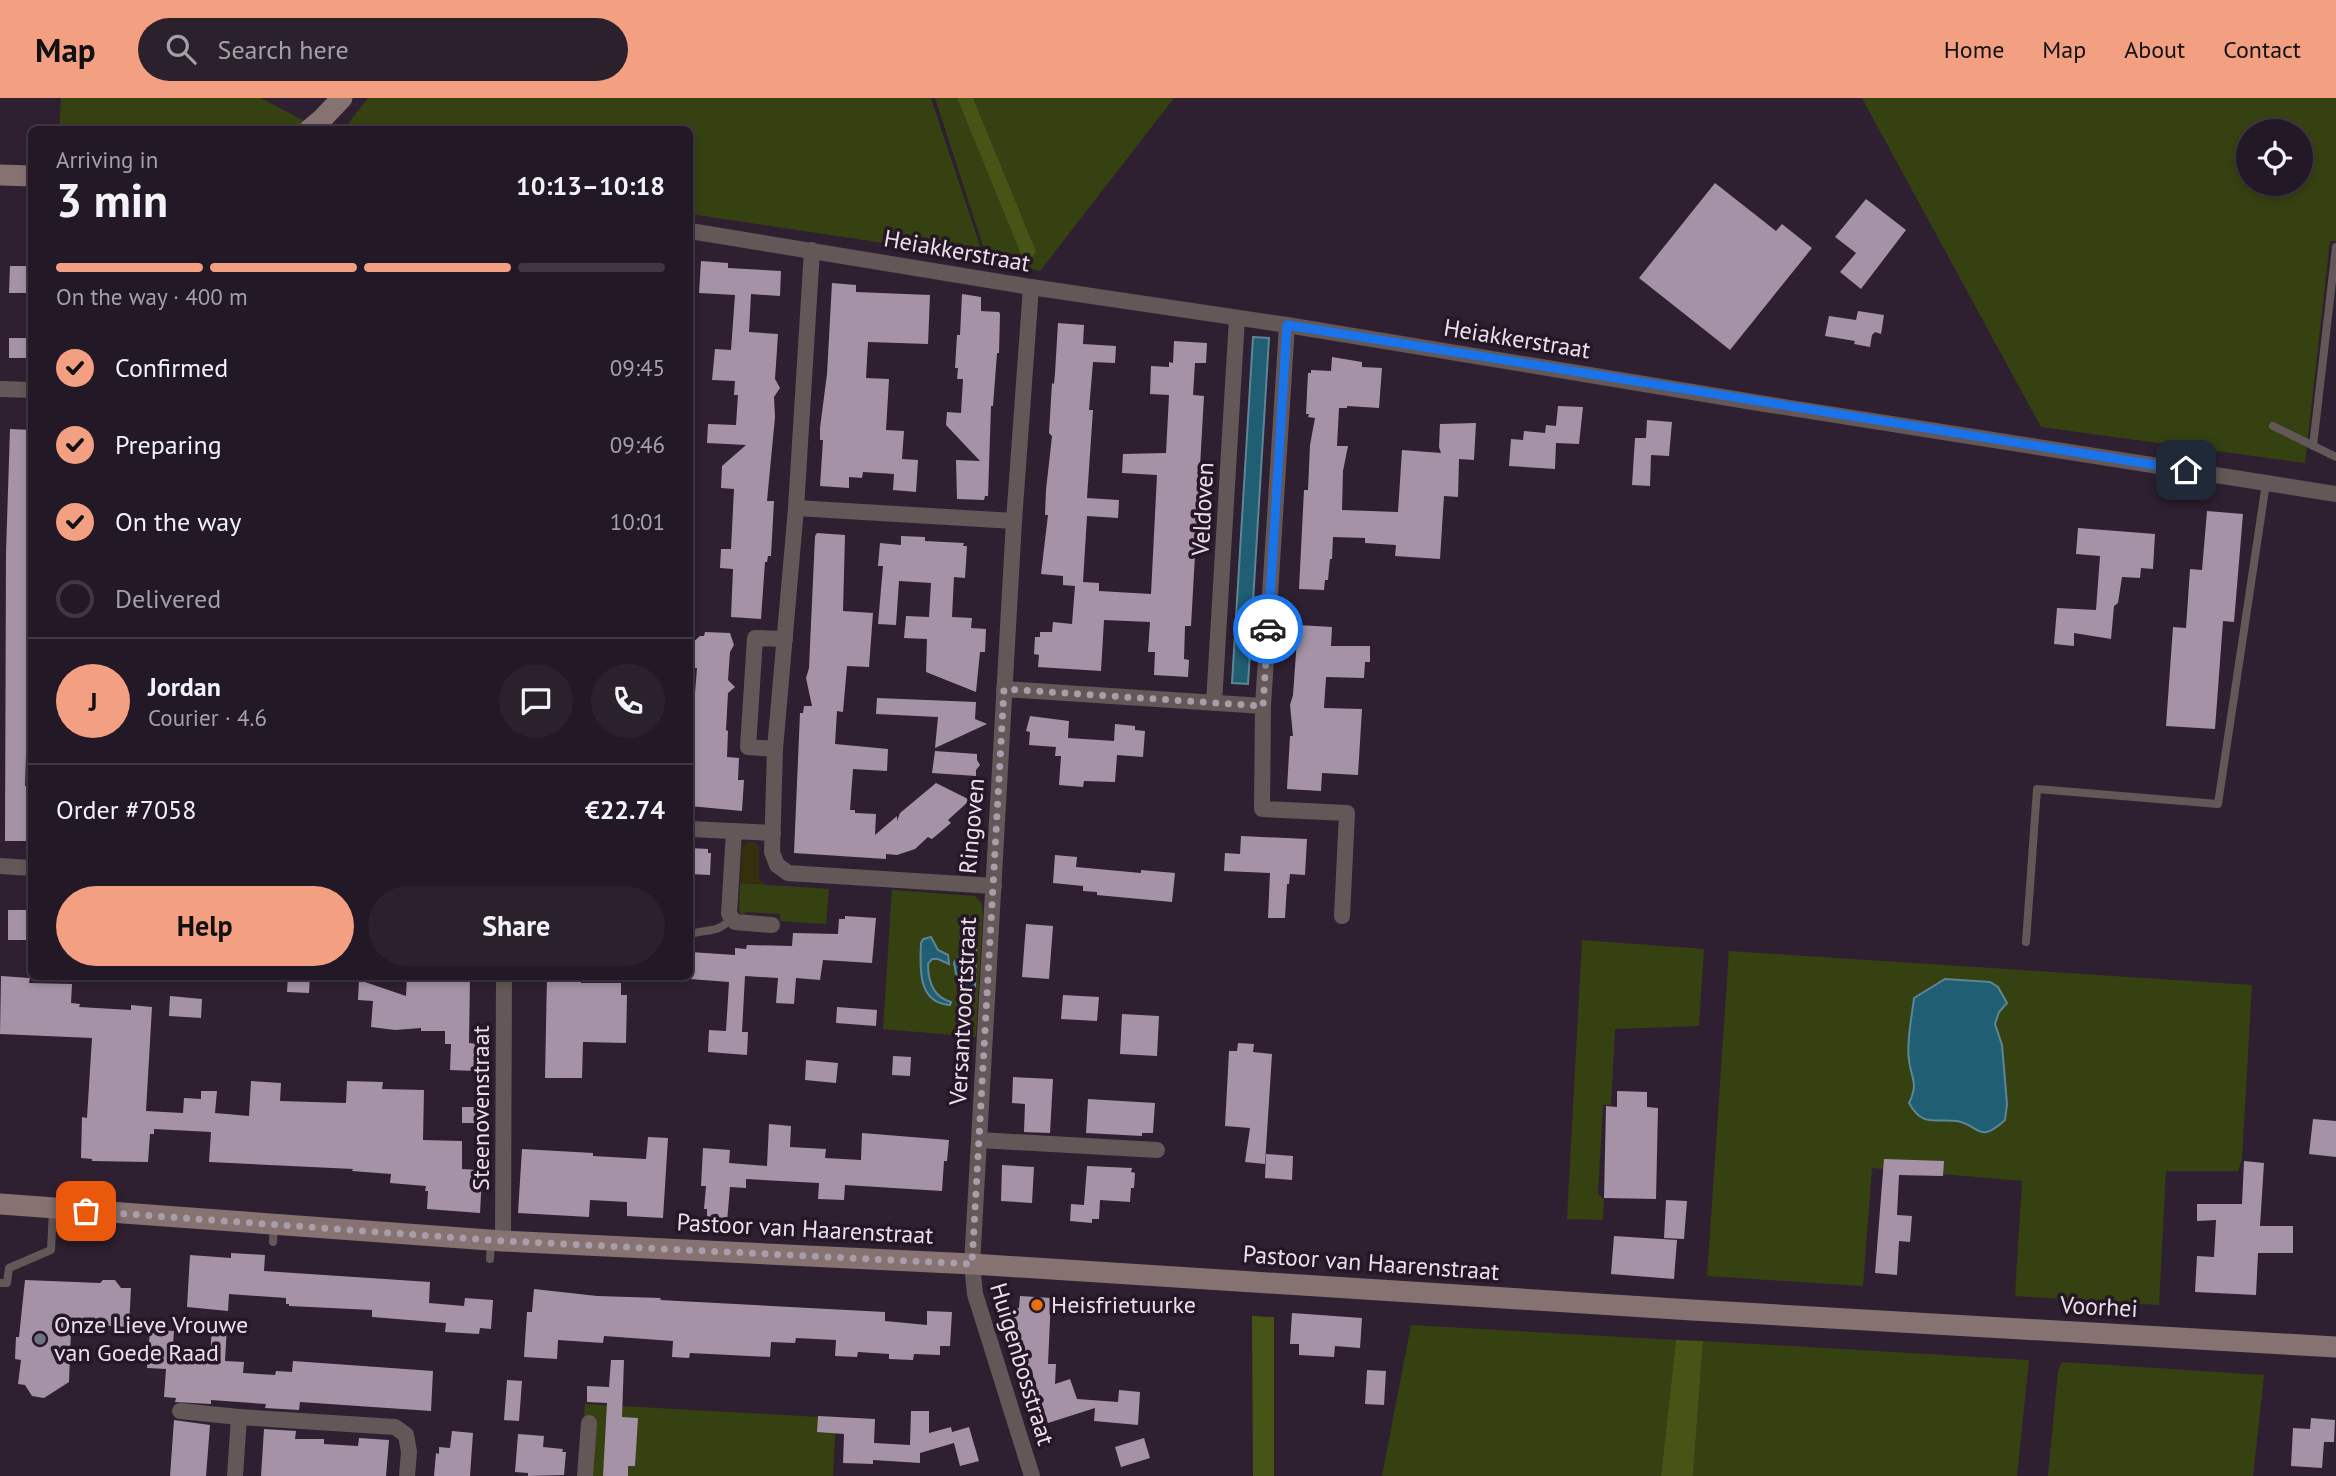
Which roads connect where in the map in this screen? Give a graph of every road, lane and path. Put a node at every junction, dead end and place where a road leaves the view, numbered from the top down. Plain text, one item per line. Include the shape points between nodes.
1 (342, 98) edge
2 (314, 126) edge
3 (0, 175) edge
4 (28, 176) edge
5 (693, 231) edge
6 (2336, 247) edge
7 (812, 250) junction
8 (1031, 287) junction
9 (1237, 318) junction
10 (1287, 325) junction
11 (0, 388) edge
12 (28, 390) edge
13 (2273, 426) dead end
14 (2314, 446) junction
15 (2336, 457) edge
16 (2266, 483) junction
17 (2336, 494) edge
18 (796, 508) junction
19 (1014, 521) junction
20 (785, 639) junction
21 (1004, 689) junction
22 (1214, 703) junction
23 (1263, 706) junction
24 (775, 749) junction
25 (693, 829) edge
26 (734, 831) junction
27 (773, 833) junction
28 (0, 866) edge
29 (28, 868) edge
30 (993, 886) junction
31 (1342, 916) dead end
32 (732, 919) junction
33 (772, 925) dead end
34 (693, 933) edge
35 (2026, 942) dead end
36 (504, 980) edge
37 (979, 1140) junction
38 (1157, 1150) dead end
39 (0, 1204) edge
40 (53, 1208) junction
41 (495, 1247) junction
42 (972, 1264) junction
43 (0, 1283) edge
44 (1859, 1319) joint
45 (2336, 1347) edge
46 (180, 1411) dead end
47 (239, 1417) junction
48 (589, 1423) dead end
49 (235, 1476) edge
50 (407, 1476) edge
51 (585, 1476) edge
52 (1032, 1476) edge

1 - 2 street
3 - 4 street
5 - 7 street, Heiakkerstraat
6 - 14 lane
7 - 8 street, Heiakkerstraat
7 - 18 street, Ringoven
8 - 9 street, Heiakkerstraat
8 - 19 street, Ringoven
9 - 10 street, Heiakkerstraat
9 - 22 street, Veldoven
10 - 16 street, Heiakkerstraat
10 - 23 street
11 - 12 street
13 - 14 lane
14 - 15 lane
16 - 17 street, Heiakkerstraat
16 - 35 lane via 2218,804 2037,789
18 - 19 street
18 - 20 street, Ringoven
19 - 21 street, Ringoven
20 - 24 street, Ringoven
20 - 24 street via 755,638 748,747
21 - 22 street
21 - 30 street, Ringoven
22 - 23 street
23 - 31 street via 1262,810 1347,813
24 - 27 street, Ringoven
25 - 26 street
26 - 27 street
26 - 32 street
27 - 30 street, Ringoven via 772,852 777,865 788,873
28 - 29 street
30 - 37 street, Versantvoortstraat
32 - 33 street
32 - 34 lane via 718,930
36 - 41 street, Steenovenstraat
37 - 38 street, Versantvoortstraat
37 - 42 street, Versantvoortstraat
39 - 40 street, Pastoor van Haarenstraat
40 - 41 street, Pastoor van Haarenstraat via 274,1233
40 - 43 lane via 51,1251 9,1268 7,1283
41 - 42 street, Pastoor van Haarenstraat
42 - 44 street, Pastoor van Haarenstraat
42 - 52 street, Huigenbosstraat via 975,1294
44 - 45 street, Voorhei
46 - 47 street
47 - 49 street
47 - 50 street via 395,1427 406,1435
48 - 51 street

